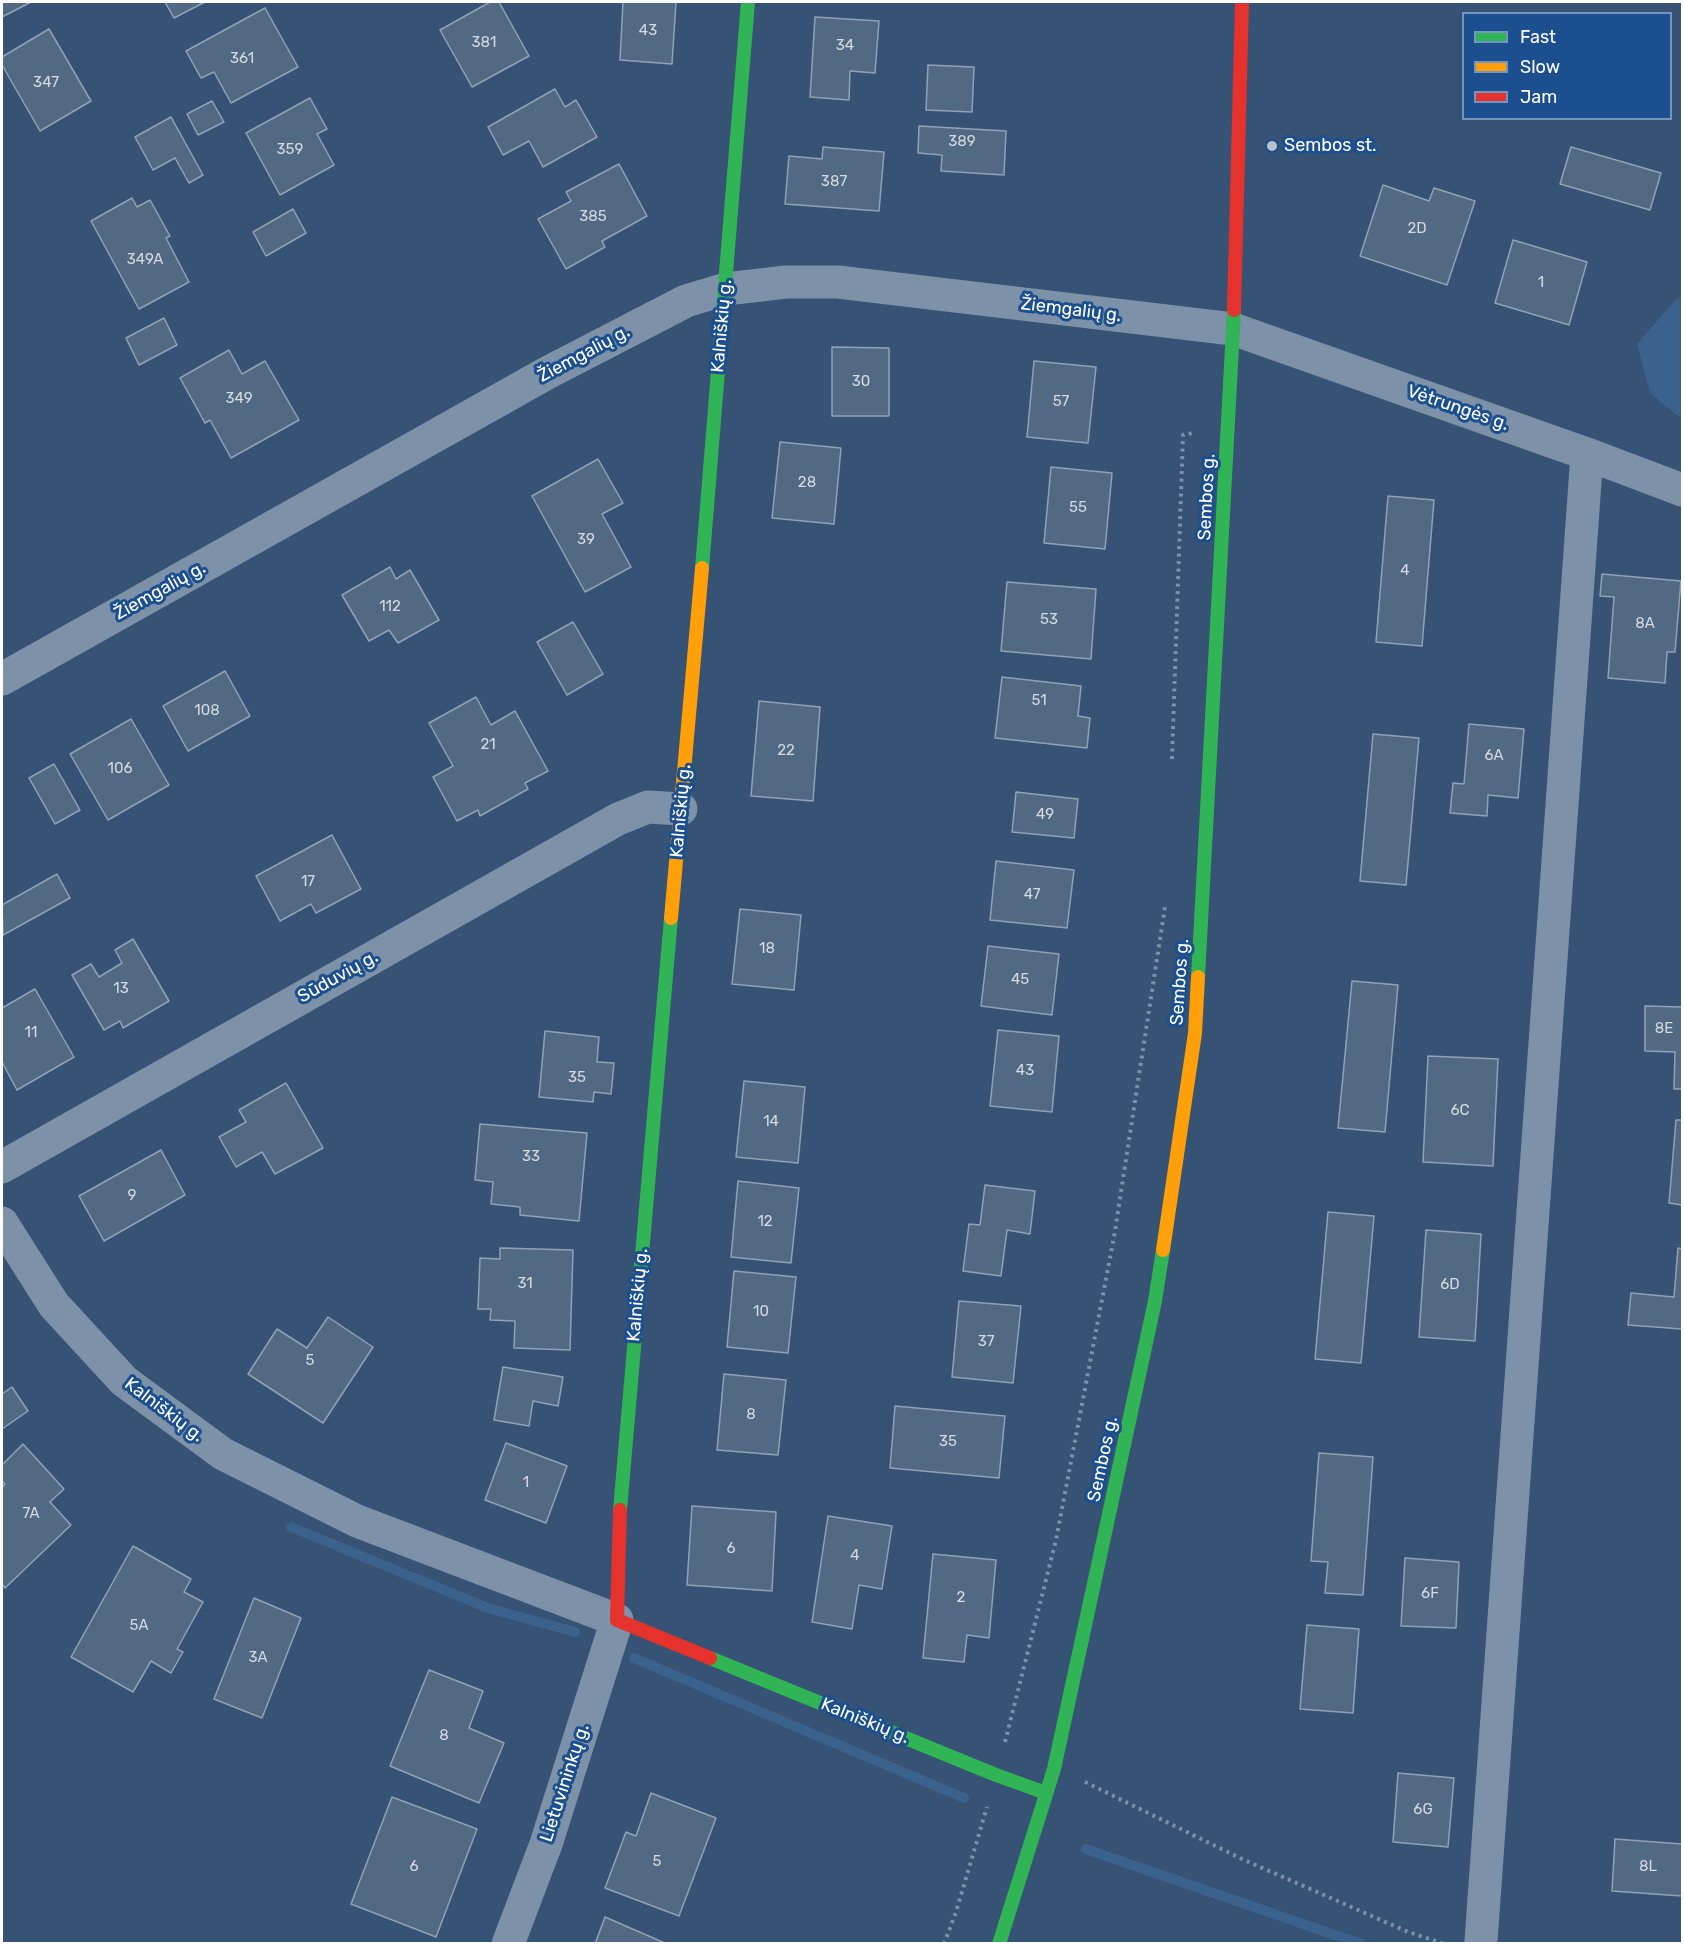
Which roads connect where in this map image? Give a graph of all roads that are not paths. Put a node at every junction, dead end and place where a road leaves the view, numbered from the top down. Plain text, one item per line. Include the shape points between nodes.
1 (748, 2) edge
2 (1242, 2) edge
3 (726, 289) junction
4 (1233, 329) junction
5 (1587, 454) junction
6 (1683, 490) edge
7 (2, 679) edge
8 (681, 808) junction
9 (2, 1167) edge
10 (2, 1223) edge
11 (618, 1620) junction
12 (1047, 1793) junction
13 (1481, 1941) dead end
14 (508, 1944) edge
15 (999, 1944) edge

1 - 3 street, Kalniškių g.
2 - 4 street, Sembos g.
3 - 4 street, Žiemgalių g. via 786,282 838,282
3 - 7 street, Žiemgalių g. via 686,301 547,373
3 - 8 street, Kalniškių g.
4 - 5 street, Vėtrungės g.
4 - 12 street, Sembos g. via 1195,1034 1155,1301
5 - 6 street, Vėtrungės g.
5 - 13 street
8 - 9 street, Sūduvių g. via 648,807 618,819
8 - 11 street, Kalniškių g. via 619,1517
10 - 11 street, Kalniškių g. via 54,1305 124,1381 223,1454 357,1521
11 - 12 street, Kalniškių g.
11 - 14 street, Lietuvininkų g. via 546,1844
12 - 15 street, Sembos g.

